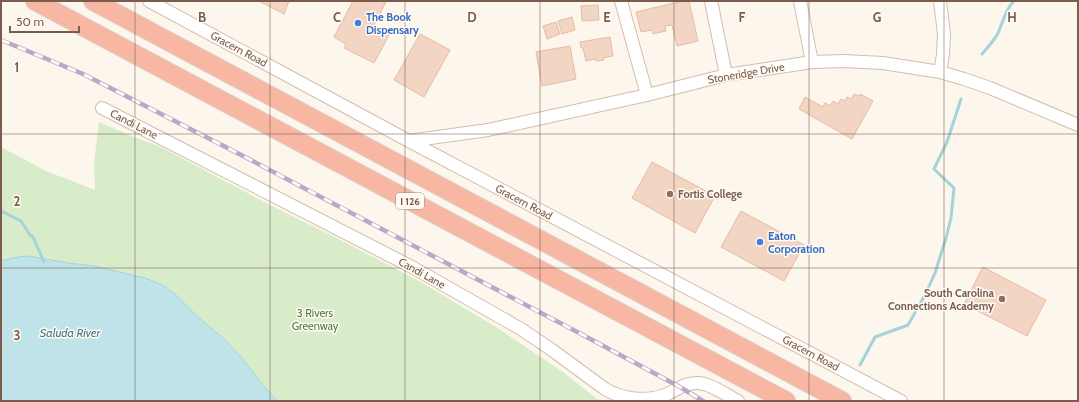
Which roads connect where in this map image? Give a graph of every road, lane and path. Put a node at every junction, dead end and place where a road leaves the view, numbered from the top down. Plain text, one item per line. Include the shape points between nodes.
1 (35, 1) edge
2 (93, 1) edge
3 (149, 1) edge
4 (621, 1) edge
5 (711, 1) edge
6 (800, 1) edge
7 (940, 1) edge
8 (812, 62) junction
9 (940, 72) junction
10 (726, 75) junction
11 (647, 96) junction
12 (102, 108) dead end
13 (1078, 125) edge
14 (409, 140) junction
15 (738, 401) edge
16 (786, 401) edge
17 (842, 401) edge
18 (901, 401) edge

1 - 16 highway, I 126
2 - 17 highway, I 126
3 - 14 street, Gracern Road
4 - 11 street
5 - 10 street
6 - 8 street
7 - 9 street via 944,34
8 - 9 street, Stoneridge Drive via 882,63
8 - 10 street, Stoneridge Drive
9 - 13 street, Stoneridge Drive via 990,88
10 - 11 street, Stoneridge Drive
11 - 14 street, Stoneridge Drive via 488,130
12 - 15 street, Candi Lane via 412,267 521,329 612,393 632,398 654,398 695,382
14 - 18 street, Gracern Road

